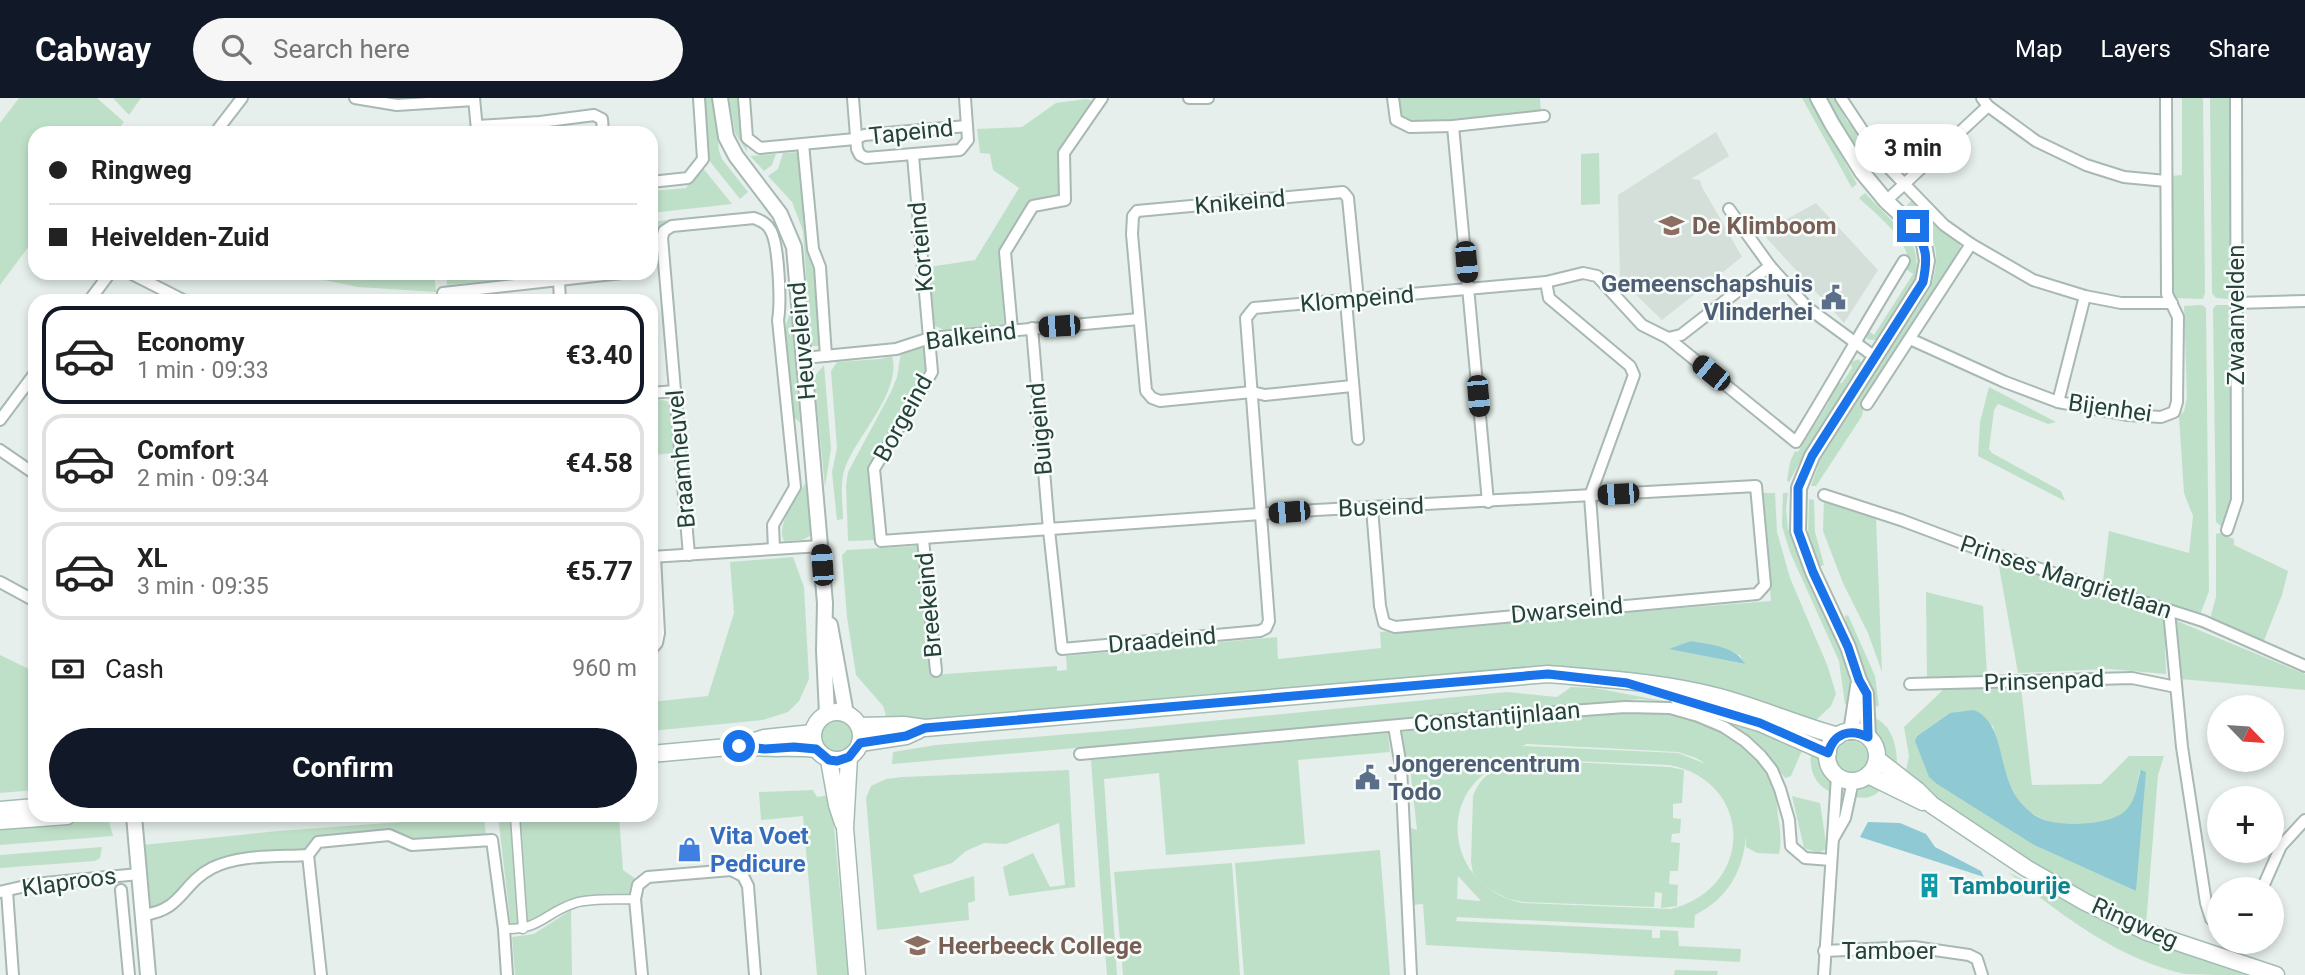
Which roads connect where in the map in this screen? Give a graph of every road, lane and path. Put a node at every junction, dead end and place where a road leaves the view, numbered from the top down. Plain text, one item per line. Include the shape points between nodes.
1 (242, 98) edge
2 (355, 98) edge
3 (699, 98) edge
4 (720, 98) edge
5 (744, 98) edge
6 (853, 98) edge
7 (965, 98) edge
8 (1102, 98) edge
9 (1189, 98) edge
10 (1208, 98) edge
11 (1393, 98) edge
12 (1818, 98) edge
13 (1840, 98) edge
14 (2166, 98) edge
15 (2236, 98) edge
16 (474, 99) edge
17 (1985, 102) edge
18 (1544, 116) dead end
19 (220, 126) edge
20 (477, 126) edge
21 (508, 126) edge
22 (602, 126) edge
23 (967, 126) junction
24 (1453, 126) junction
25 (855, 139) junction
26 (803, 144) junction
27 (913, 156) junction
28 (658, 181) edge
29 (2166, 181) junction
30 (1903, 183) junction
31 (1886, 201) junction
32 (1730, 209) dead end
33 (1971, 244) junction
34 (1904, 261) dead end
35 (1770, 266) junction
36 (664, 268) junction
37 (658, 269) edge
38 (144, 280) edge
39 (567, 280) edge
40 (559, 281) junction
41 (1546, 282) junction
42 (1468, 289) junction
43 (171, 294) edge
44 (465, 294) edge
45 (560, 294) edge
46 (2085, 296) junction
47 (1358, 300) junction
48 (1346, 301) junction
49 (2305, 301) edge
50 (2172, 303) junction
51 (2236, 303) junction
52 (1139, 319) junction
53 (1032, 328) junction
54 (1012, 330) junction
55 (930, 338) junction
56 (1668, 338) junction
57 (1910, 339) junction
58 (1854, 342) junction
59 (826, 356) junction
60 (1874, 357) junction
61 (804, 358) junction
62 (28, 382) edge
63 (1352, 386) junction
64 (675, 391) junction
65 (658, 392) edge
66 (1252, 392) junction
67 (2058, 401) junction
68 (1867, 404) dead end
69 (0, 420) edge
70 (1358, 439) dead end
71 (0, 450) edge
72 (28, 469) edge
73 (1756, 486) joint
74 (1824, 495) dead end
75 (1590, 496) junction
76 (1488, 502) junction
77 (1372, 508) junction
78 (1262, 514) junction
79 (1049, 530) junction
80 (2227, 530) dead end
81 (923, 539) junction
82 (881, 541) joint
83 (821, 546) junction
84 (774, 548) junction
85 (689, 555) junction
86 (658, 557) edge
87 (0, 582) edge
88 (28, 597) edge
89 (825, 603) junction
90 (1598, 607) junction
91 (2169, 611) junction
92 (2305, 666) edge
93 (936, 671) dead end
94 (1859, 680) junction
95 (1627, 683) junction
96 (1910, 684) dead end
97 (2176, 687) junction
98 (827, 714) junction
99 (846, 714) junction
100 (859, 726) junction
101 (1394, 726) junction
102 (925, 728) junction
103 (1844, 734) junction
104 (1868, 737) junction
105 (860, 743) junction
106 (819, 747) junction
107 (658, 753) edge
108 (1828, 753) junction
109 (1080, 754) dead end
110 (849, 757) junction
111 (1877, 759) junction
112 (1837, 776) junction
113 (1861, 778) junction
114 (1932, 805) junction
115 (28, 808) edge
116 (0, 810) edge
117 (28, 819) edge
118 (2305, 820) edge
119 (0, 821) edge
120 (135, 822) edge
121 (515, 822) edge
122 (845, 828) junction
123 (1832, 841) junction
124 (308, 855) junction
125 (1831, 860) junction
126 (139, 874) junction
127 (2267, 877) edge
128 (121, 890) dead end
129 (4, 892) edge
130 (635, 899) junction
131 (2207, 906) edge
132 (143, 921) junction
133 (125, 928) junction
134 (504, 929) junction
135 (523, 929) junction
136 (1824, 951) junction
137 (13, 975) edge
138 (129, 975) edge
139 (148, 975) edge
140 (321, 975) edge
141 (507, 975) edge
142 (642, 975) edge
143 (755, 975) edge
144 (857, 975) edge
145 (1411, 975) edge
146 (1824, 975) edge
147 (1982, 975) edge
148 (2276, 975) edge

1 - 19 street
2 - 16 street via 397,105
3 - 28 street via 703,159 688,178
4 - 61 street, Heuveleind via 726,137 780,214 793,247
5 - 26 street, Tapeind via 747,138 760,148
6 - 25 street
7 - 23 street
8 - 54 street via 1064,153 1065,200 1032,206 1004,252
9 - 10 street
11 - 24 street via 1396,120 1410,127
12 - 31 street via 1850,155
13 - 30 street
14 - 29 street, Bijenhei
15 - 51 street, Zwaanvelden
16 - 20 street
17 - 29 street via 2036,141 2086,165 2124,177
17 - 30 street
18 - 24 street
21 - 22 street via 594,115
23 - 25 street, Tapeind
23 - 27 street, Tapeind via 968,140 960,150
24 - 42 street
25 - 26 street, Tapeind
25 - 27 street, Tapeind via 860,155 866,158
26 - 59 street via 813,249 820,267
27 - 55 street, Korteind
29 - 50 street, Bijenhei via 2167,294
30 - 31 street
30 - 33 street via 1944,225
31 - 60 street via 1913,226 1924,244 1927,261 1923,282
32 - 35 street
33 - 46 street via 2033,280
33 - 57 street
34 - 58 street
35 - 56 street via 1681,335
35 - 58 street via 1808,308
36 - 37 street
36 - 64 street, Braamheuvel
36 - 84 street, Braamheuvel via 662,238 672,226 754,218 771,231 795,486 773,525
38 - 43 street
39 - 40 street
40 - 44 street
40 - 45 street
41 - 42 street, Klompeind
41 - 56 street, Klompeind via 1583,273 1597,276 1642,325
41 - 75 street via 1549,298 1634,374
42 - 47 street, Klompeind
42 - 76 street
46 - 50 street via 2121,303
46 - 67 street
47 - 48 street, Klompeind
47 - 52 street, Knikeind via 1348,198 1343,192 1137,211 1132,234
48 - 63 street
48 - 66 street, Klompeind via 1254,308 1246,318
49 - 51 street
50 - 67 street, Bijenhei via 2179,317 2174,412 2161,417 2129,415
51 - 80 street, Zwaanvelden via 2237,500
52 - 53 street, Balkeind
52 - 66 street via 1146,391 1152,398
53 - 54 street, Balkeind
53 - 79 street, Buigeind
54 - 55 street, Balkeind
55 - 59 street, Balkeind via 895,349
55 - 82 street, Borgeind via 932,372 874,469
56 - 58 street via 1796,442 1849,358
57 - 67 street, Bijenhei
57 - 68 street
58 - 60 street
59 - 61 street, Balkeind
60 - 94 street via 1812,456 1797,498 1798,531
61 - 83 street, Heuveleind
62 - 69 street
63 - 66 street via 1265,395
63 - 70 street
64 - 65 street
64 - 85 street, Braamheuvel
66 - 78 street, Klompeind
71 - 72 street
73 - 75 street, Buseind
73 - 90 street, Dwarseind via 1765,585 1757,594
74 - 91 street, Prinses Margrietlaan
75 - 76 street, Buseind
75 - 90 street
76 - 77 street, Buseind
77 - 78 street, Buseind
77 - 90 street, Dwarseind via 1384,623 1395,627
78 - 79 street, Buseind
78 - 79 street, Draadeind via 1266,628 1062,649
79 - 81 street, Buseind
81 - 82 street, Buseind
81 - 93 street, Breekeind
83 - 84 street
83 - 89 street, Heuveleind
84 - 85 street
85 - 86 street
87 - 88 street
89 - 98 street, Heuveleind
89 - 99 street, Heuveleind
91 - 92 street, Prinses Margrietlaan
91 - 97 street
94 - 103 street
94 - 104 street via 1867,694
95 - 102 main road via 1548,674
95 - 103 main road via 1657,683 1718,697
95 - 108 main road via 1760,723
96 - 97 street, Prinsenpad via 2132,678
97 - 131 street
98 - 99 main road
98 - 106 main road via 816,724
99 - 100 main road
100 - 102 main road
100 - 105 main road
101 - 109 street, Constantijnlaan
101 - 125 street, Constantijnlaan via 1625,707 1670,708 1698,716 1745,741 1772,770 1789,820 1791,846 1805,858
101 - 145 street via 1401,767
102 - 105 main road via 906,736
103 - 104 main road
103 - 108 main road via 1831,744
104 - 111 main road
105 - 110 main road
106 - 107 main road via 739,746
106 - 110 main road via 837,761
106 - 122 main road
108 - 112 main road
110 - 122 main road
111 - 113 main road via 1874,768
111 - 114 main road, Ringweg
112 - 113 main road
112 - 123 street
113 - 114 main road, Ringweg
113 - 123 street
114 - 148 main road, Ringweg via 2026,868 2122,920
115 - 116 main road
117 - 119 main road
118 - 127 street via 2281,846
120 - 126 street
121 - 135 street
122 - 144 main road
123 - 125 street
124 - 132 street via 233,860 211,868 166,910
124 - 134 street via 318,842 389,835 412,845 492,840
124 - 140 street
125 - 136 street
126 - 129 street, Klaproos via 34,884
126 - 132 street
128 - 133 street
129 - 137 street
130 - 135 street via 575,903
130 - 142 street
130 - 143 street via 638,885 648,877 731,870 743,876 748,886
132 - 133 street
132 - 139 street
133 - 138 street
134 - 135 street
134 - 141 street
136 - 146 street
136 - 147 street, Tamboer via 1914,947 1969,954 1977,959

